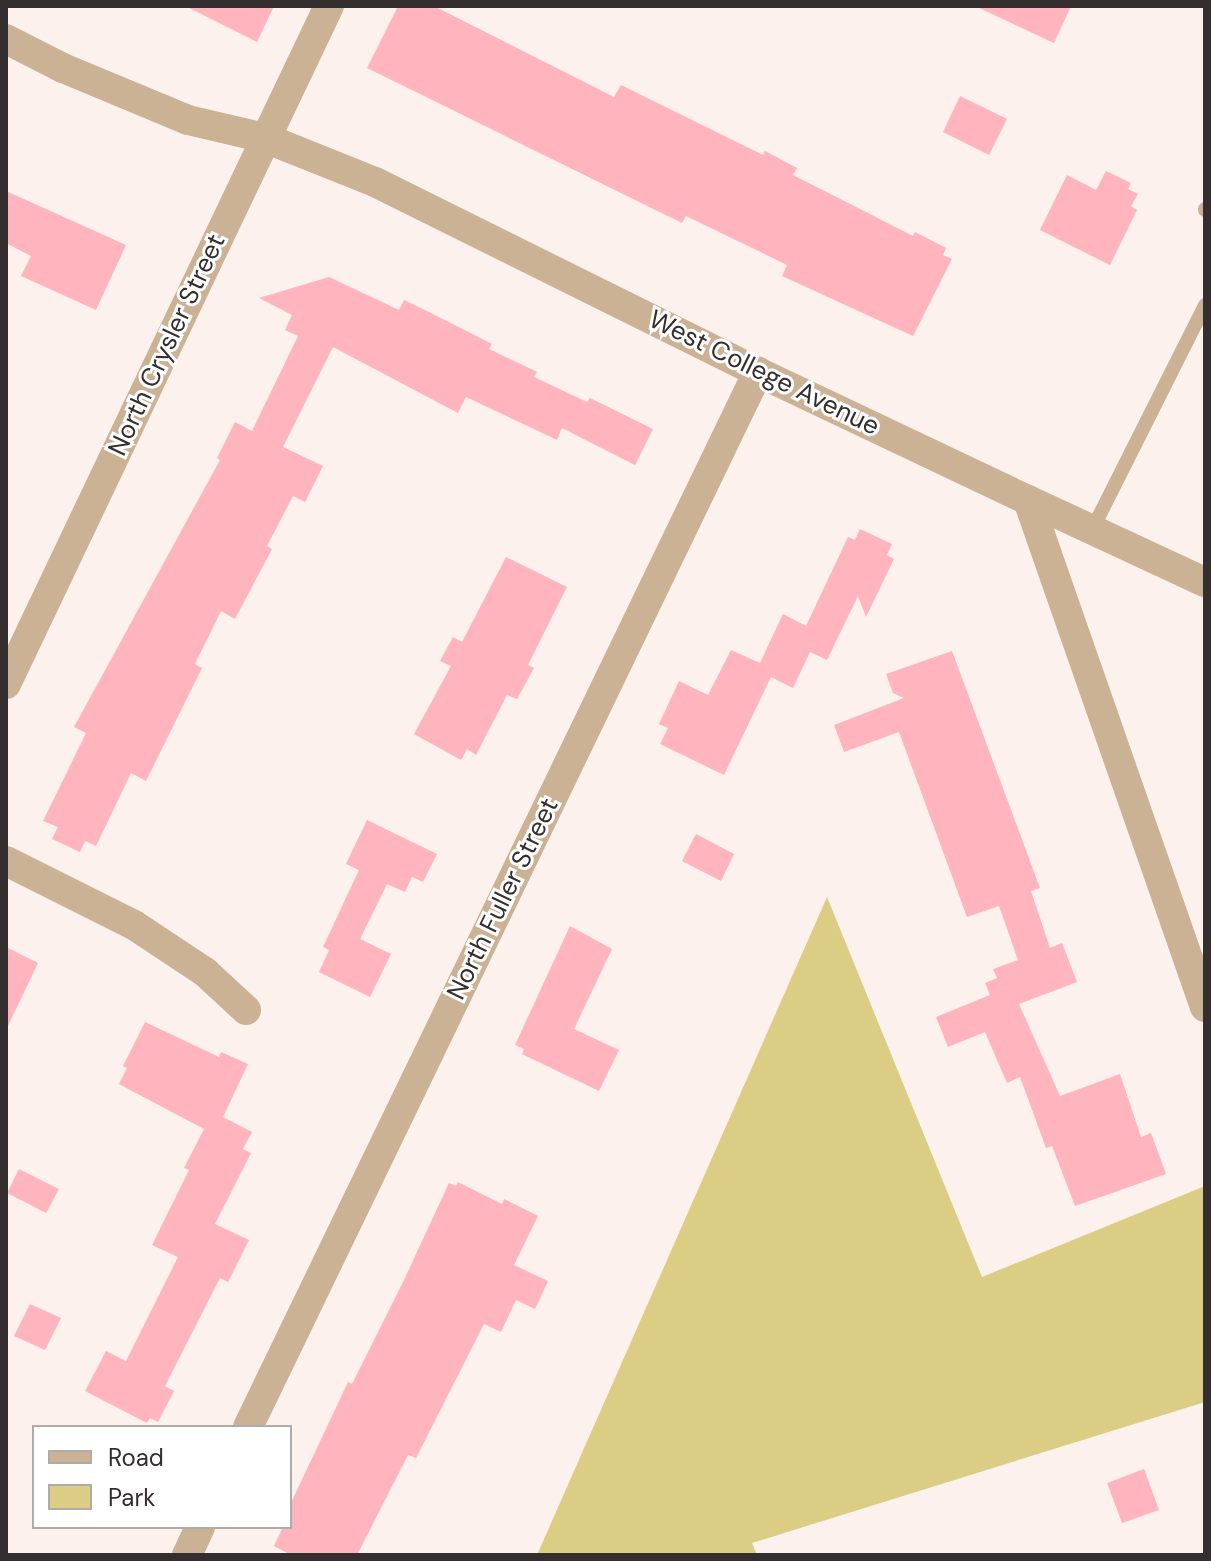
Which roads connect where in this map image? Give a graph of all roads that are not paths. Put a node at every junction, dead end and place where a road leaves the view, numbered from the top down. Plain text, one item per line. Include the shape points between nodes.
1 (329, 6) edge
2 (6, 39) edge
3 (265, 138) junction
4 (1205, 305) edge
5 (758, 372) junction
6 (1028, 500) junction
7 (1092, 530) junction
8 (1205, 582) edge
9 (6, 684) edge
10 (6, 861) edge
11 (1205, 1007) edge
12 (246, 1010) dead end
13 (249, 1425) edge
14 (199, 1529) edge
15 (187, 1555) edge

1 - 3 street, North Crysler Street
2 - 3 street, West College Avenue via 188,120
3 - 5 street, West College Avenue via 375,182
3 - 9 street, North Crysler Street
4 - 7 lane
5 - 6 street, West College Avenue
5 - 13 street, North Fuller Street
6 - 7 street, West College Avenue
6 - 11 street
7 - 8 street, West College Avenue
10 - 12 street via 134,925 205,972
14 - 15 street

